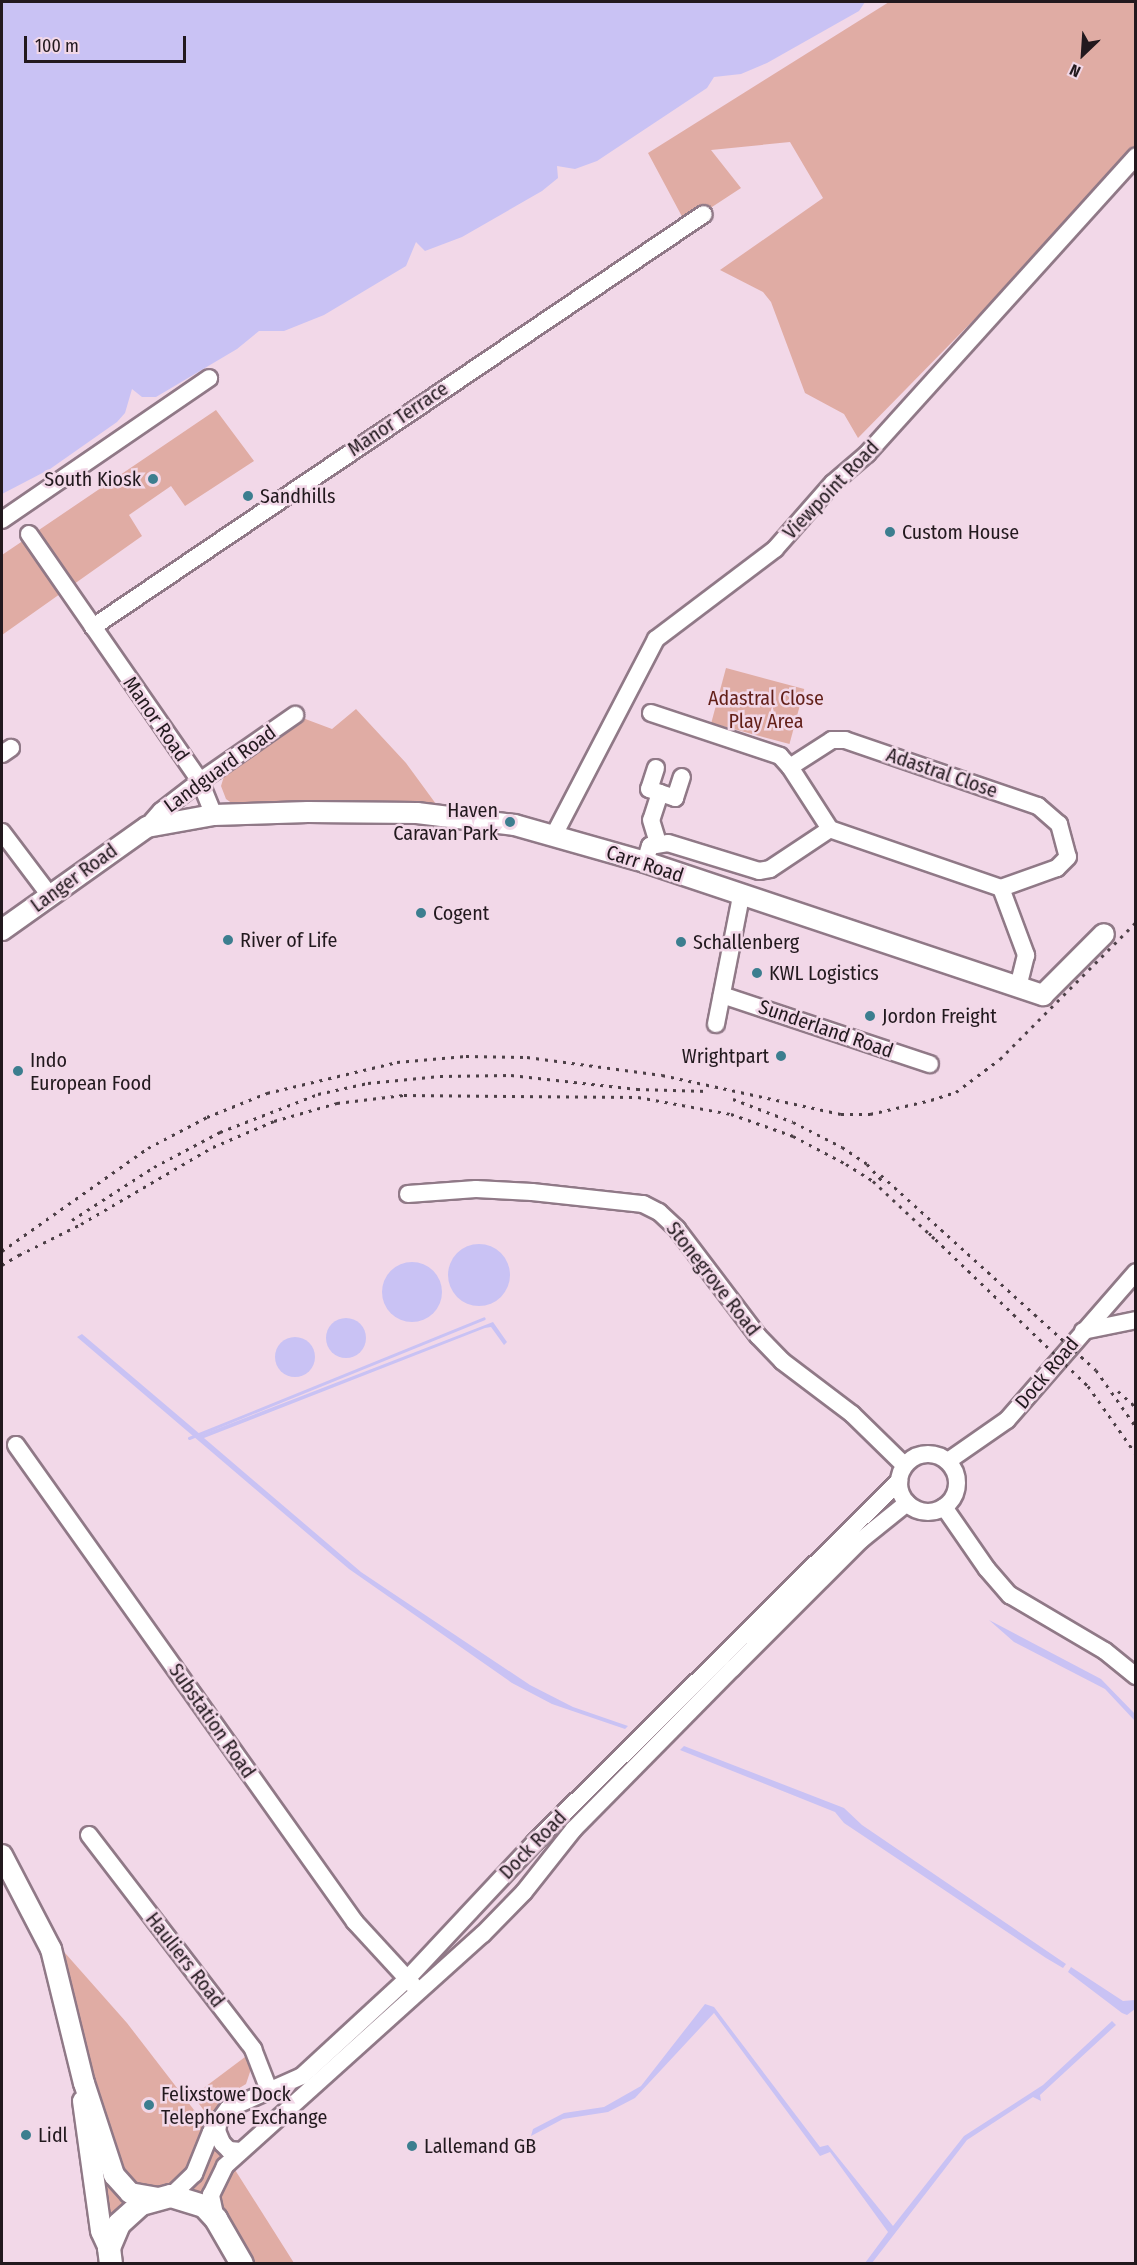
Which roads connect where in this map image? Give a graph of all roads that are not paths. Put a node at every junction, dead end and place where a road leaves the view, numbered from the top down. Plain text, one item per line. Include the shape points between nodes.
1 (1136, 156) edge
2 (704, 214) dead end
3 (208, 378) dead end
4 (2, 520) edge
5 (29, 534) dead end
6 (93, 627) junction
7 (651, 712) dead end
8 (295, 715) dead end
9 (790, 767) junction
10 (656, 768) dead end
11 (682, 777) dead end
12 (200, 781) junction
13 (660, 793) junction
14 (213, 815) junction
15 (147, 827) junction
16 (830, 829) junction
17 (2, 832) edge
18 (554, 835) junction
19 (658, 843) junction
20 (645, 862) junction
21 (1001, 888) junction
22 (51, 897) junction
23 (741, 897) junction
24 (2, 930) edge
25 (1104, 934) dead end
26 (1018, 987) junction
27 (722, 994) junction
28 (716, 1024) dead end
29 (930, 1064) dead end
30 (408, 1194) dead end
31 (1136, 1272) edge
32 (1136, 1320) edge
33 (1083, 1330) junction
34 (16, 1445) dead end
35 (948, 1461) junction
36 (902, 1473) junction
37 (907, 1503) junction
38 (944, 1507) junction
39 (1136, 1676) edge
40 (89, 1835) dead end
41 (2, 1855) edge
42 (412, 1984) junction
43 (84, 2083) junction
44 (271, 2090) junction
45 (283, 2114) junction
46 (219, 2120) junction
47 (241, 2151) junction
48 (165, 2197) junction
49 (216, 2219) junction
50 (110, 2256) edge
51 (244, 2262) edge

1 - 18 street, Viewpoint Road via 883,437 833,483 774,549 656,639
2 - 6 street, Manor Terrace
3 - 4 street
5 - 6 street, Manor Road
6 - 12 street, Manor Road
7 - 9 street via 780,756
8 - 12 street, Landguard Road
9 - 16 street
9 - 21 street, Adastral Close via 832,740 845,740 1038,806 1059,824 1068,857 1057,868
10 - 13 street via 649,789
11 - 13 street via 675,798
12 - 14 street, Manor Road
12 - 15 street, Landguard Road
13 - 19 street via 651,820
14 - 15 main road, Carr Road
14 - 18 main road, Carr Road via 417,813 515,825
15 - 22 main road, Langer Road
16 - 19 street via 770,870 759,871
16 - 21 street
17 - 22 street
18 - 20 main road, Carr Road
19 - 20 street via 650,846
20 - 23 main road, Carr Road
21 - 26 street via 1026,955
22 - 24 main road, Langer Road
23 - 26 main road, Carr Road
23 - 27 street
25 - 26 main road, Carr Road via 1043,995
27 - 28 street
27 - 29 street, Sunderland Road
30 - 36 street, Stonegrove Road via 476,1189 532,1192 643,1204 659,1212 677,1229 782,1361 852,1414
31 - 33 street, Dock Road
32 - 33 street
33 - 35 street, Dock Road via 1007,1420
34 - 42 street, Substation Road via 355,1922
35 - 36 street via 924,1454
35 - 38 street via 957,1479 955,1493
36 - 37 street
36 - 42 street, Dock Road via 535,1842
37 - 38 street via 924,1511
37 - 42 street, Dock Road via 861,1540 574,1829 524,1892 482,1935
38 - 39 street via 1010,1595 1105,1651
40 - 44 street, Hauliers Road via 253,2049
41 - 43 main road via 51,1949
42 - 44 street, Dock Road via 302,2076
42 - 45 street, Dock Road
43 - 48 main road via 118,2182 138,2196
43 - 50 main road via 83,2118 101,2231
44 - 45 street, Hauliers Road via 286,2100
44 - 46 street, Dock Road via 239,2101
45 - 47 street, Dock Road
46 - 47 street via 217,2131 222,2143 229,2150
46 - 48 street, Dock Road via 194,2174
47 - 49 street, Dock Road via 214,2184 212,2207
48 - 49 highway via 196,2201
48 - 50 highway via 141,2204 119,2224
49 - 51 highway

